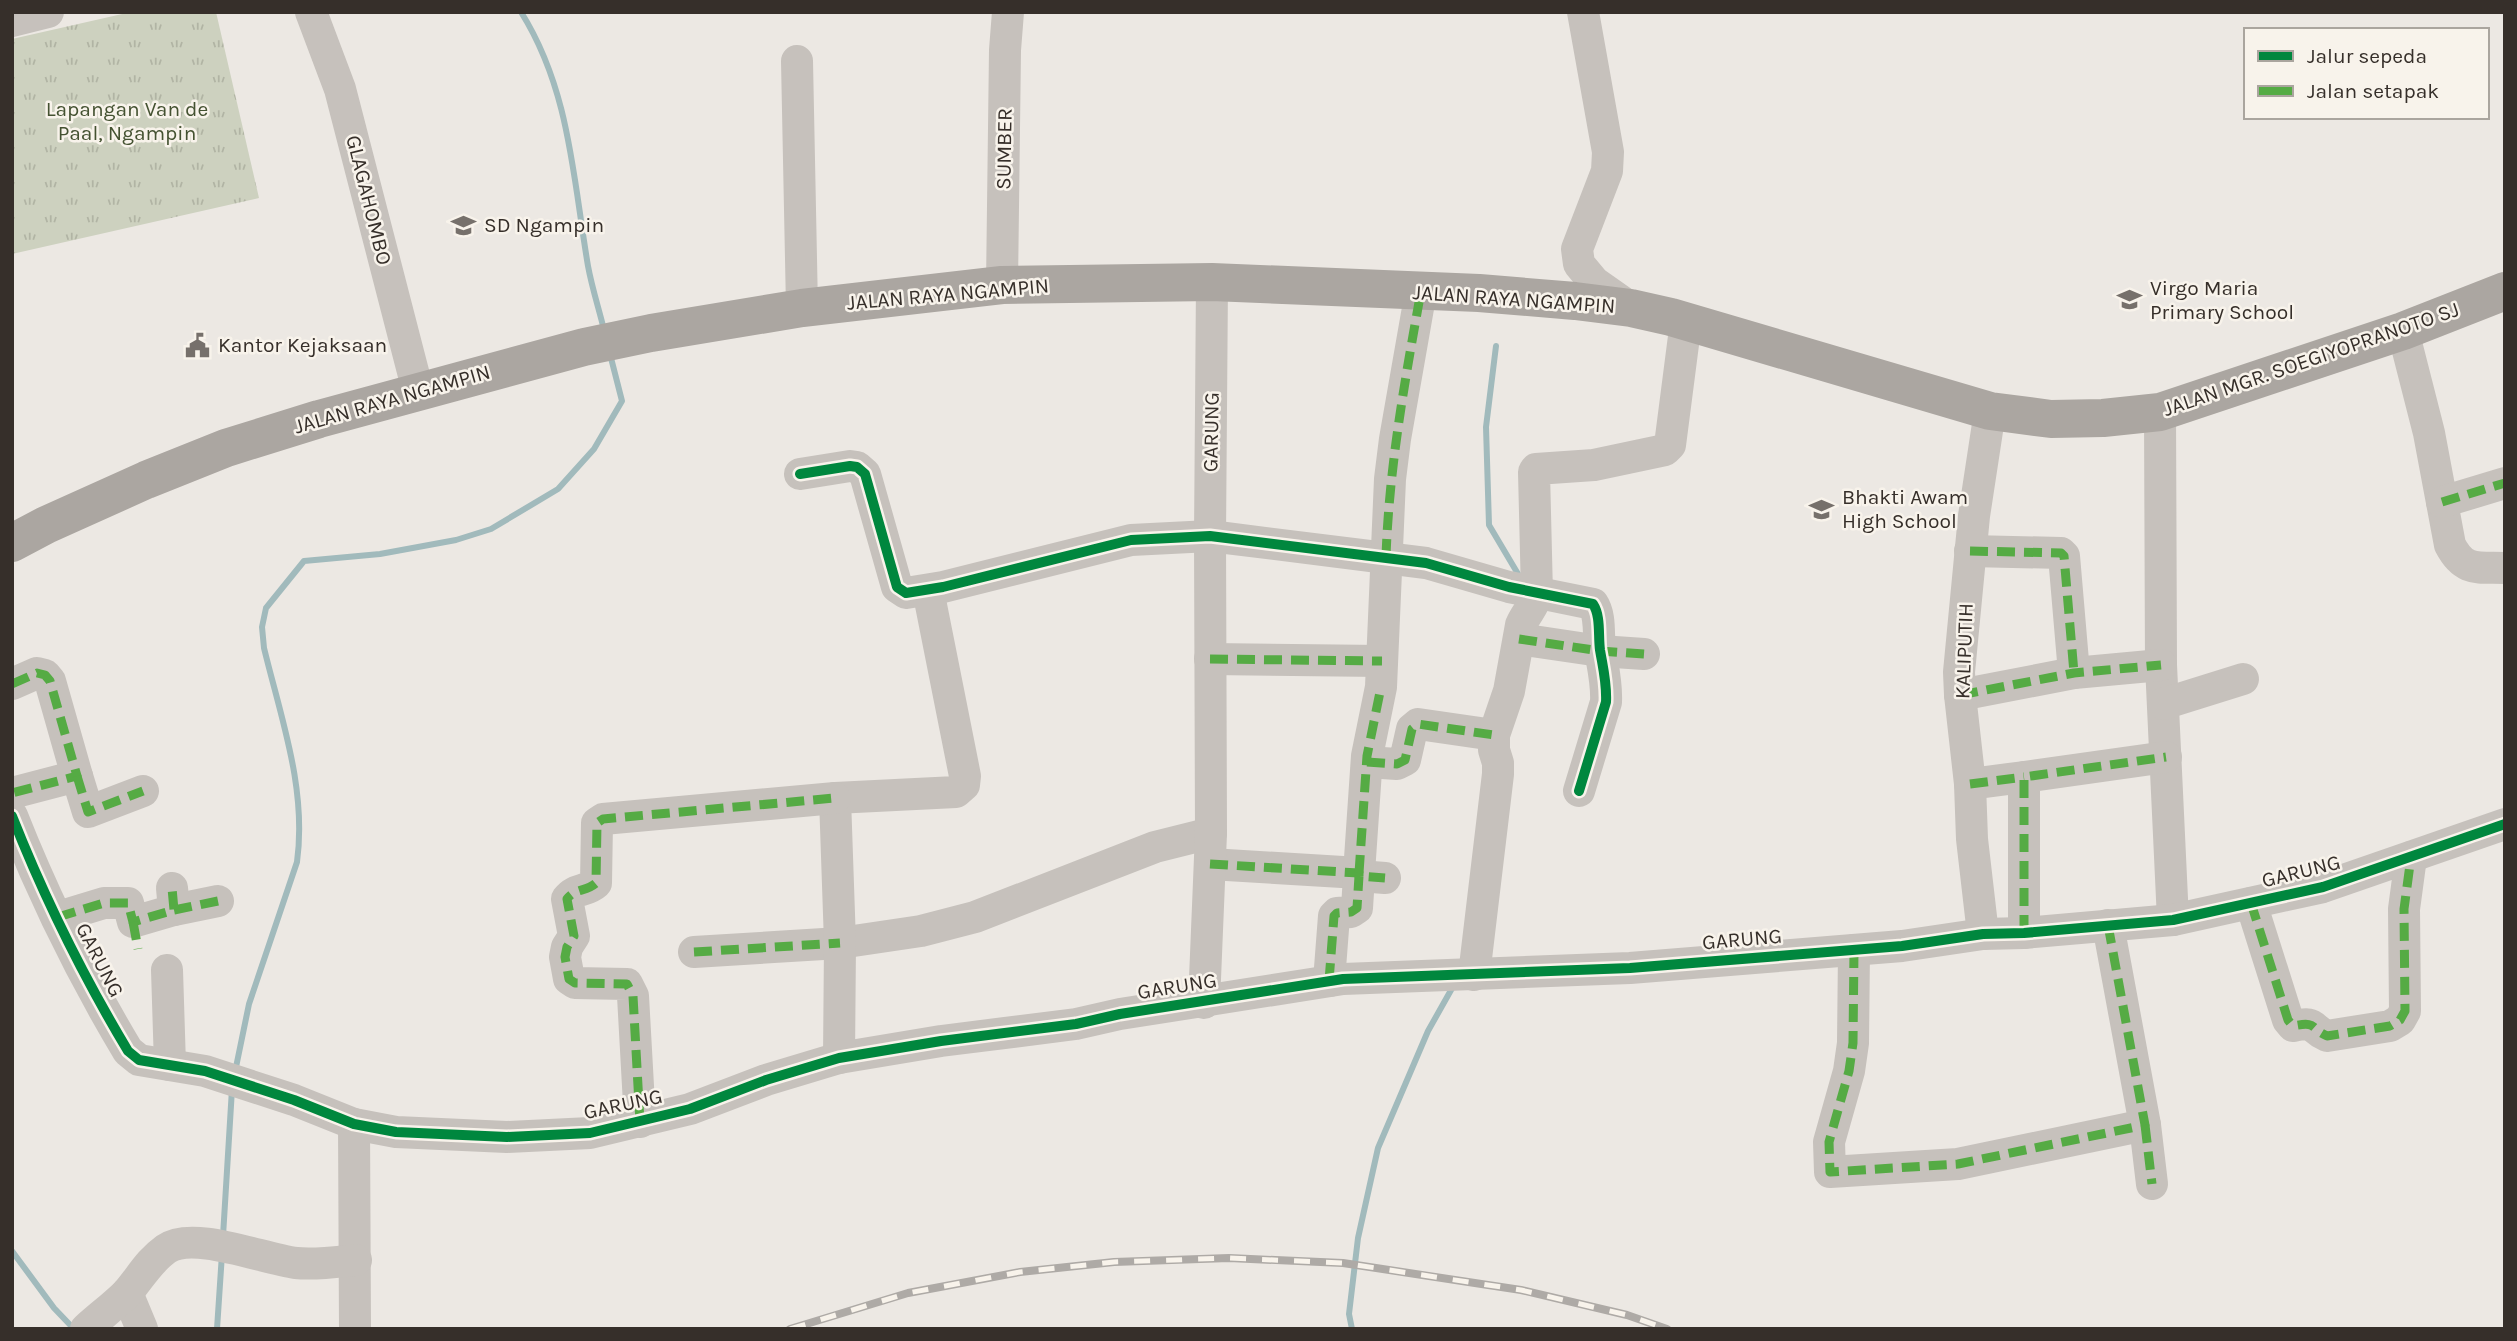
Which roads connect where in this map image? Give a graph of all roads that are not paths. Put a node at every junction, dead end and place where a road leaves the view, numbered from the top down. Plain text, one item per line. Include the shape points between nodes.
1 (48, 12) edge
2 (311, 12) edge
3 (1008, 12) edge
4 (1583, 12) edge
5 (12, 21) edge
6 (797, 61) dead end
7 (1212, 282) junction
8 (1002, 285) junction
9 (1421, 291) junction
10 (2505, 291) edge
11 (802, 307) junction
12 (1631, 308) junction
13 (1686, 321) junction
14 (2403, 331) junction
15 (418, 391) junction
16 (1990, 411) junction
17 (2160, 412) junction
18 (800, 474) dead end
19 (2505, 483) edge
20 (2442, 502) junction
21 (1209, 536) junction
22 (12, 543) edge
23 (1970, 551) junction
24 (1386, 557) junction
25 (2505, 568) edge
26 (928, 590) junction
27 (1523, 591) junction
28 (1520, 639) junction
29 (1600, 651) junction
30 (1644, 654) dead end
31 (1210, 659) junction
32 (1382, 661) junction
33 (2161, 665) junction
34 (2074, 673) junction
35 (2243, 678) dead end
36 (12, 684) edge
37 (1959, 695) junction
38 (2163, 704) junction
39 (1487, 734) junction
40 (2166, 757) junction
41 (1367, 762) junction
42 (77, 776) junction
43 (2024, 777) junction
44 (1970, 784) junction
45 (142, 791) dead end
46 (1579, 791) dead end
47 (12, 793) edge
48 (835, 798) junction
49 (12, 816) edge
50 (2505, 824) edge
51 (1211, 833) junction
52 (2411, 857) junction
53 (1210, 864) junction
54 (1367, 875) junction
55 (218, 901) dead end
56 (2251, 903) junction
57 (58, 918) junction
58 (2173, 920) junction
59 (2108, 925) junction
60 (2024, 933) junction
61 (1983, 934) junction
62 (840, 943) junction
63 (1854, 950) junction
64 (694, 952) dead end
65 (167, 970) dead end
66 (1474, 975) junction
67 (1329, 981) junction
68 (1203, 1003) junction
69 (839, 1058) junction
70 (170, 1065) junction
71 (640, 1122) junction
72 (354, 1124) junction
73 (2145, 1125) junction
74 (2152, 1184) dead end
75 (356, 1260) junction
76 (127, 1293) junction
77 (87, 1328) edge
78 (142, 1329) edge
79 (355, 1329) edge

1 - 5 street
2 - 15 street, GLAGAHOMBO via 340,89
3 - 8 street, SUMBER
4 - 12 street via 1608,152 1607,170 1577,249 1579,264 1594,282
6 - 11 street
7 - 8 main road, JALAN RAYA NGAMPIN
7 - 9 main road, JALAN RAYA NGAMPIN
7 - 21 street, GARUNG
8 - 11 main road, JALAN RAYA NGAMPIN
9 - 12 main road, JALAN RAYA NGAMPIN
9 - 24 street via 1395,439
10 - 14 main road, JALAN MGR. SOEGIYOPRANOTO SJ
11 - 15 main road, JALAN RAYA NGAMPIN via 625,338
12 - 13 main road, JALAN RAYA NGAMPIN
13 - 16 main road, JALAN RAYA NGAMPIN
13 - 27 street via 1670,445 1665,450 1534,472
14 - 17 main road, JALAN MGR. SOEGIYOPRANOTO SJ
14 - 20 street
15 - 22 main road, JALAN RAYA NGAMPIN via 226,448
16 - 17 main road, JALAN MGR. SOEGIYOPRANOTO SJ via 2051,419
16 - 23 street, KALIPUTIH
17 - 33 street
18 - 26 street via 850,466 865,474 897,587 905,593
19 - 20 street
20 - 25 street via 2450,545 2458,560 2472,567
21 - 24 street
21 - 26 street via 1132,540
21 - 31 street, GARUNG
23 - 34 street via 2064,556
23 - 37 street, KALIPUTIH
24 - 27 street via 1426,563
24 - 32 street
26 - 48 street via 964,785 956,792
27 - 28 street via 1534,607 1525,615
27 - 29 street via 1592,604 1597,611
28 - 29 street
28 - 39 street via 1509,691
29 - 30 street
29 - 46 street via 1606,702
31 - 32 street
31 - 51 street, GARUNG
32 - 41 street
33 - 34 street
33 - 38 street
34 - 37 street
35 - 38 street
36 - 42 street via 37,673 50,681
37 - 44 street, KALIPUTIH
38 - 40 street
39 - 41 street via 1418,724 1412,729 1405,760 1397,764
39 - 66 street via 1498,774
40 - 43 street
40 - 58 street
41 - 54 street
42 - 45 street via 88,812
42 - 47 street
43 - 44 street
43 - 60 street
44 - 61 street, KALIPUTIH
48 - 62 street
48 - 71 street via 597,823 596,883 566,898 574,936 565,957 569,979 575,983 627,984 633,996
49 - 57 street, GARUNG
50 - 52 street, GARUNG
51 - 53 street, GARUNG
51 - 62 street via 1155,847 975,917 921,932
52 - 56 street, GARUNG via 2323,887
52 - 56 street via 2404,909 2404,1011 2390,1026 2327,1035 2308,1023 2293,1026
53 - 54 street
53 - 68 street, GARUNG
54 - 67 street via 1357,908 1334,916
55 - 57 street via 173,899 135,935 128,903 104,903
56 - 58 street, GARUNG
57 - 70 street, GARUNG via 128,1051 139,1060
58 - 59 street, GARUNG
59 - 60 street, GARUNG
59 - 73 street
60 - 61 street, GARUNG
61 - 63 street, GARUNG
62 - 64 street
62 - 69 street
63 - 66 street, GARUNG
63 - 73 street via 1853,1043 1829,1142 1829,1185
65 - 70 street
66 - 67 street, GARUNG
67 - 68 street, GARUNG
68 - 69 street, GARUNG
69 - 71 street, GARUNG
70 - 72 street, GARUNG via 234,1080
71 - 72 street, GARUNG via 590,1133 507,1137 396,1132
72 - 75 street
73 - 74 street
75 - 76 street via 299,1263 177,1242 147,1266
75 - 79 street
76 - 77 street
76 - 78 street

